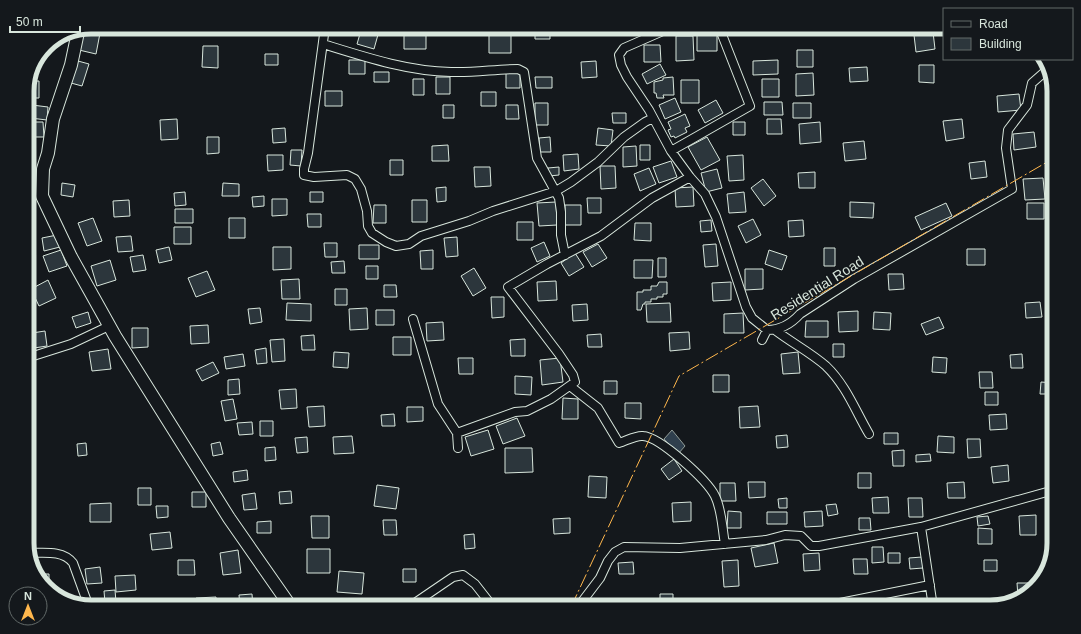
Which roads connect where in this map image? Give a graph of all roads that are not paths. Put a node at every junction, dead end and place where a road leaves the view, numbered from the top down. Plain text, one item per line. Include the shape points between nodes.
1 (324, 34) edge
2 (656, 34) edge
3 (722, 34) edge
4 (77, 36) edge
5 (323, 44) junction
6 (1044, 72) edge
7 (653, 118) junction
8 (671, 151) junction
9 (690, 177) junction
10 (556, 191) junction
11 (565, 255) junction
12 (413, 320) dead end
13 (109, 326) junction
14 (771, 330) junction
15 (762, 340) dead end
16 (34, 356) edge
17 (570, 386) junction
18 (457, 433) junction
19 (869, 434) dead end
20 (458, 448) dead end
21 (1047, 492) edge
22 (920, 527) junction
23 (725, 544) junction
24 (35, 553) edge
25 (930, 585) junction
26 (86, 600) edge
27 (285, 600) edge
28 (420, 600) edge
29 (488, 600) edge
30 (583, 600) edge
31 (855, 600) edge
32 (932, 600) edge

1 - 5 street
2 - 7 street, Residential Road via 624,48 619,55 627,77
3 - 8 street via 750,106
4 - 13 main road via 53,119 43,169 42,196 71,257
5 - 10 street via 417,70 524,72 537,158
5 - 10 street via 304,175 347,175 355,179 361,189 368,226 372,233 396,246 409,244 421,236
6 - 14 street, Residential Road via 1032,83 1027,105 1008,130 1006,148 1012,189 854,279 794,320
7 - 8 street, Residential Road
7 - 10 street via 624,137 598,162
8 - 9 street, Residential Road
9 - 11 street via 652,198 601,236
9 - 14 street, Residential Road via 705,194 716,217 746,307 752,318
10 - 11 street via 561,212 560,235
11 - 17 street via 508,287 573,375 574,382
12 - 18 street via 438,404
13 - 16 street via 71,344
13 - 27 main road via 229,518
14 - 15 street
14 - 19 street via 810,353 827,367 844,388
17 - 18 street via 527,411 515,412
17 - 23 street via 598,408 620,443 642,436 653,440 677,456 708,484 716,497
18 - 20 street
21 - 22 street
22 - 23 street via 819,546 812,546 801,536 790,535
22 - 25 street
23 - 30 street via 680,548 624,547 615,552 608,561 600,578
24 - 26 street via 69,557
25 - 31 street
25 - 32 street
28 - 29 street via 453,578 463,576 475,584

